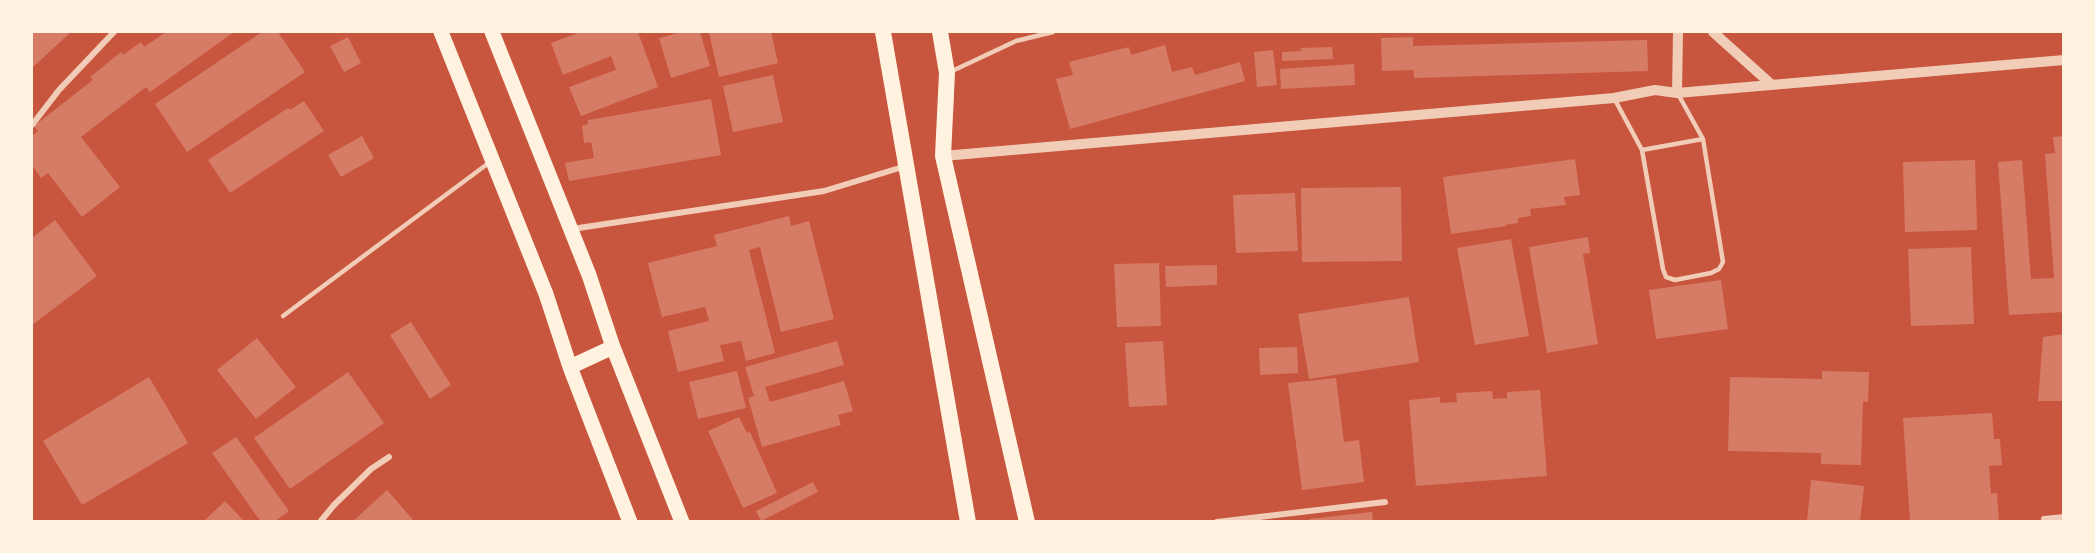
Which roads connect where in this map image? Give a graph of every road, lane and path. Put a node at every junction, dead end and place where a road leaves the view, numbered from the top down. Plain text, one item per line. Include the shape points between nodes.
1 (114, 32) edge
2 (441, 32) edge
3 (492, 32) edge
4 (883, 32) edge
5 (940, 32) edge
6 (1053, 32) edge
7 (1678, 32) edge
8 (1713, 32) edge
9 (1035, 33) edge
10 (2064, 60) edge
11 (947, 73) junction
12 (1772, 85) junction
13 (1677, 93) junction
14 (1614, 98) junction
15 (32, 125) edge
16 (1703, 139) junction
17 (1642, 150) junction
18 (943, 156) junction
19 (492, 160) junction
20 (906, 166) junction
21 (570, 229) junction
22 (283, 316) dead end
23 (613, 347) junction
24 (570, 367) junction
25 (389, 457) dead end
26 (1385, 502) dead end
27 (2064, 517) edge
28 (2044, 519) dead end
29 (320, 522) edge
30 (630, 522) edge
31 (682, 522) edge
32 (968, 522) edge
33 (1027, 522) edge
34 (1217, 522) edge

1 - 15 street
2 - 19 main road
3 - 21 main road
4 - 20 highway
5 - 11 highway
6 - 9 lane
7 - 13 street
8 - 12 street
9 - 11 lane
10 - 12 street
11 - 18 highway
12 - 13 street
13 - 14 street via 1655,90
13 - 16 lane
14 - 17 lane
14 - 18 street
16 - 17 lane
16 - 17 lane via 1723,262 1711,273 1675,280 1666,277 1663,269
18 - 33 highway
19 - 22 lane
19 - 24 main road via 546,294
20 - 21 street via 824,191
20 - 32 highway
21 - 23 main road
23 - 24 main road
23 - 31 main road
24 - 30 main road
25 - 29 street via 363,477
26 - 34 street
27 - 28 street

